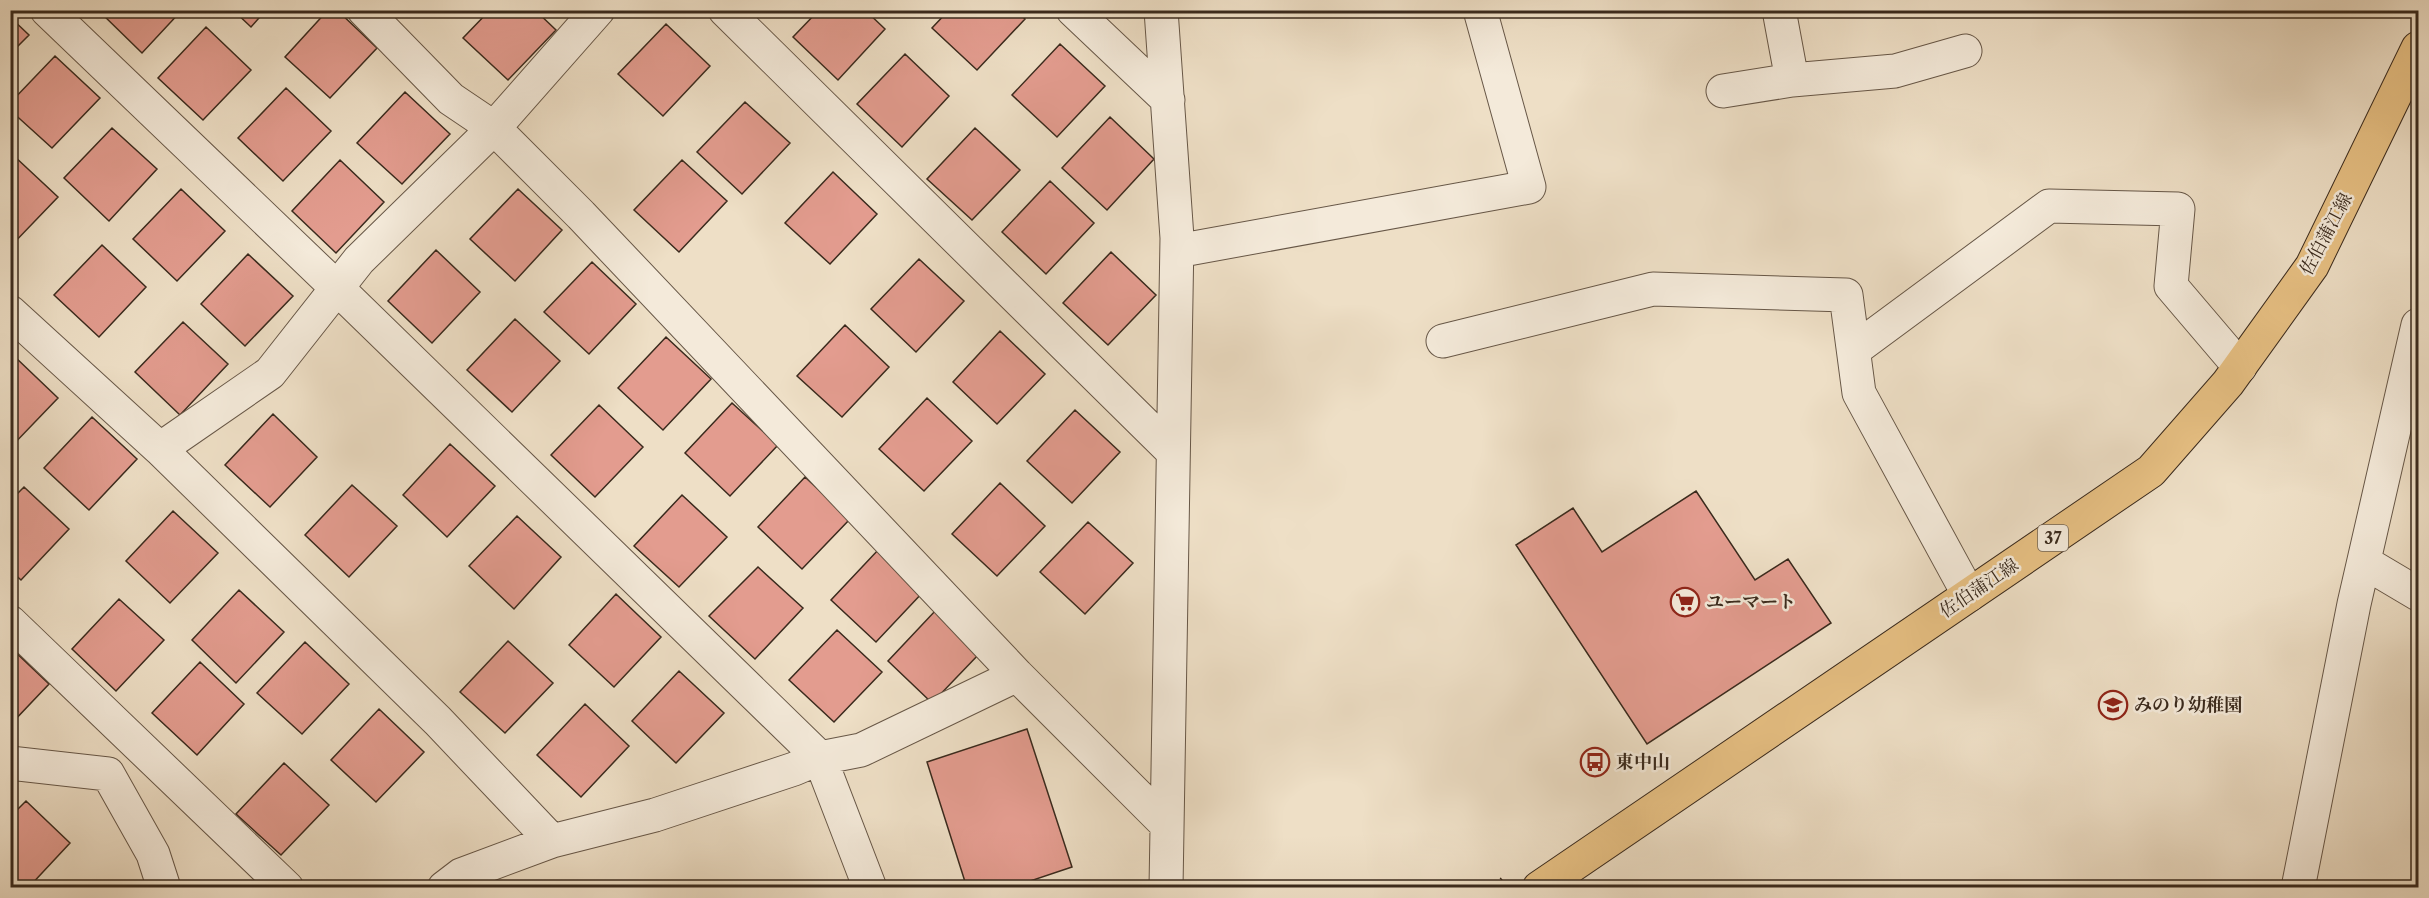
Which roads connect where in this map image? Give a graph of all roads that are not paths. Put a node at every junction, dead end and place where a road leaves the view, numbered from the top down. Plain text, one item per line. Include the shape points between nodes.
1 (48, 10) edge
2 (364, 10) edge
3 (598, 10) edge
4 (726, 10) edge
5 (1073, 10) edge
6 (1161, 10) edge
7 (1480, 10) edge
8 (1779, 10) edge
9 (2418, 48) edge
10 (1965, 51) dead end
11 (1792, 80) junction
12 (1723, 91) dead end
13 (1168, 100) junction
14 (494, 128) junction
15 (1177, 251) junction
16 (337, 288) junction
17 (10, 312) edge
18 (2418, 325) edge
19 (1443, 341) dead end
20 (1854, 350) junction
21 (2240, 367) junction
22 (160, 449) junction
23 (1172, 451) junction
24 (2364, 562) junction
25 (2418, 594) edge
26 (1969, 595) junction
27 (10, 622) edge
28 (1017, 675) junction
29 (820, 758) junction
30 (10, 764) edge
31 (1166, 824) junction
32 (552, 841) junction
33 (164, 888) edge
34 (287, 888) edge
35 (444, 888) edge
36 (870, 888) edge
37 (1166, 888) edge
38 (1539, 888) edge
39 (2298, 888) edge

1 - 16 street
2 - 14 street via 451,99
3 - 14 street
4 - 23 street
5 - 13 street
6 - 13 street
7 - 15 street via 1529,188
8 - 11 street
9 - 21 main road, 佐伯蒲江線 / 37 via 2312,266
10 - 11 street via 1895,71
11 - 12 street
13 - 15 street
14 - 16 street via 359,260
14 - 28 street
15 - 23 street
16 - 22 street via 270,373
16 - 29 street
17 - 22 street
18 - 24 street
19 - 20 street via 1653,289 1846,295
20 - 21 street via 2049,206 2178,209 2171,286
20 - 26 street via 1859,393
21 - 26 main road, 佐伯蒲江線 / 37 via 2151,471
22 - 32 street via 438,721
23 - 31 street
24 - 25 street
24 - 39 street
26 - 38 main road, 佐伯蒲江線 / 37
27 - 34 street
28 - 29 street via 861,750
28 - 31 street
29 - 32 street via 655,815
29 - 36 street
30 - 33 street via 108,774 153,854
31 - 37 street
32 - 35 street via 461,875

